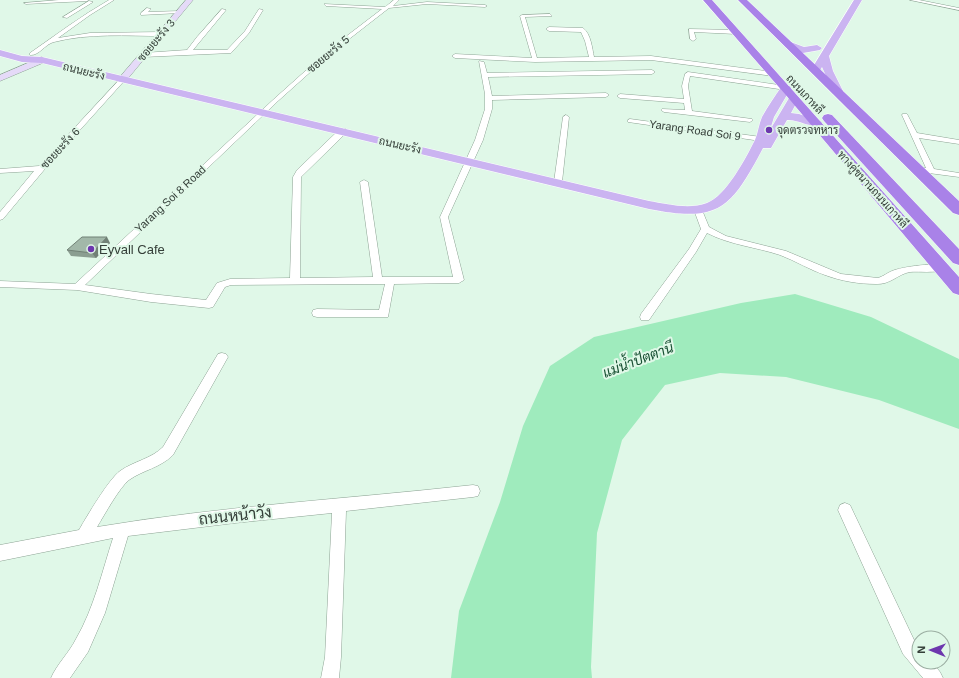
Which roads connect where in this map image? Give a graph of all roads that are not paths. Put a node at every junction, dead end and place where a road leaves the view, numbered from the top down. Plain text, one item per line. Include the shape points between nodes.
1 (88, 0) edge
2 (93, 0) edge
3 (112, 0) edge
4 (190, 0) edge
5 (347, 0) edge
6 (367, 0) edge
7 (397, 0) edge
8 (707, 0) edge
9 (717, 0) edge
10 (742, 0) edge
11 (849, 0) edge
12 (858, 0) edge
13 (912, 0) edge
14 (26, 2) dead end
15 (326, 5) dead end
16 (344, 6) junction
17 (485, 6) dead end
18 (362, 7) junction
19 (387, 8) junction
20 (149, 9) dead end
21 (959, 9) edge
22 (74, 10) junction
23 (93, 10) junction
24 (224, 10) dead end
25 (261, 10) dead end
26 (180, 12) junction
27 (143, 14) junction
28 (550, 15) dead end
29 (65, 17) dead end
30 (137, 18) dead end
31 (549, 29) dead end
32 (830, 30) dead end
33 (736, 32) junction
34 (162, 34) junction
35 (824, 38) dead end
36 (693, 39) dead end
37 (49, 41) junction
38 (788, 44) junction
39 (0, 46) edge
40 (817, 48) junction
41 (189, 52) junction
42 (0, 53) edge
43 (32, 54) junction
44 (143, 55) junction
45 (455, 56) dead end
46 (825, 57) junction
47 (592, 59) junction
48 (42, 60) junction
49 (535, 60) junction
50 (481, 62) dead end
51 (812, 66) junction
52 (652, 72) dead end
53 (773, 74) junction
54 (484, 76) junction
55 (0, 78) edge
56 (122, 80) junction
57 (782, 88) junction
58 (838, 91) junction
59 (606, 95) dead end
60 (620, 96) dead end
61 (490, 98) junction
62 (794, 98) junction
63 (688, 100) junction
64 (664, 110) dead end
65 (263, 112) junction
66 (689, 113) junction
67 (904, 115) dead end
68 (784, 117) junction
69 (566, 118) dead end
70 (750, 120) dead end
71 (630, 121) dead end
72 (816, 123) junction
73 (343, 131) junction
74 (914, 135) junction
75 (761, 139) junction
76 (959, 142) edge
77 (469, 161) junction
78 (41, 168) junction
79 (917, 170) junction
80 (0, 171) edge
81 (931, 171) junction
82 (742, 172) junction
83 (959, 175) edge
84 (364, 182) dead end
85 (558, 182) junction
86 (957, 207) edge
87 (698, 210) junction
88 (0, 217) edge
89 (705, 229) junction
90 (959, 259) edge
91 (959, 265) edge
92 (941, 268) junction
93 (294, 280) junction
94 (378, 281) junction
95 (390, 281) junction
96 (0, 284) edge
97 (77, 287) junction
98 (959, 289) edge
99 (317, 314) dead end
100 (645, 317) dead end
101 (222, 357) dead end
102 (473, 491) dead end
103 (338, 505) junction
104 (845, 510) dead end
105 (123, 529) junction
106 (83, 536) junction
107 (0, 553) edge
108 (911, 650) edge
109 (927, 670) edge
110 (60, 678) edge
111 (330, 678) edge
112 (934, 678) edge

1 - 14 street
2 - 22 street
3 - 23 street
4 - 26 street, ซอยยะรัง 3
5 - 16 street
6 - 18 street
7 - 19 street, ซอยยะรัง 5
8 - 33 highway, ทางคู่ขนานถนนเกาหลี
9 - 90 highway, ถนนเกาหลี
10 - 38 highway
11 - 32 main road
12 - 46 main road
13 - 21 street
15 - 16 street
16 - 18 street
17 - 19 street via 427,3
18 - 19 street
19 - 65 street, ซอยยะรัง 5 via 332,49
20 - 27 street
22 - 23 street
22 - 29 street
23 - 37 street
24 - 41 street
25 - 41 street via 247,32 229,52
26 - 27 street
26 - 34 street, ซอยยะรัง 3
27 - 30 street
28 - 49 street via 522,16
31 - 47 street via 582,30 588,41
33 - 36 street via 690,30
33 - 53 highway, ทางคู่ขนานถนนเกาหลี
34 - 37 street via 90,35
34 - 44 street, ซอยยะรัง 3
35 - 40 main road
37 - 43 street
38 - 40 main road via 803,50
38 - 51 highway
39 - 43 main road, ถนนยะรัง
40 - 51 main road
41 - 44 street
42 - 48 main road, ถนนยะรัง
43 - 48 main road, ถนนยะรัง
44 - 56 street, ซอยยะรัง 3
45 - 49 street
46 - 51 main road
46 - 58 main road via 828,71
47 - 49 street
47 - 53 street via 651,58
48 - 55 street
48 - 56 main road, ถนนยะรัง
50 - 54 street
51 - 58 highway
52 - 54 street
53 - 57 highway, ทางคู่ขนานถนนเกาหลี
54 - 61 street
56 - 65 main road, ถนนยะรัง
56 - 78 street, ซอยยะรัง 6
57 - 62 highway, ทางคู่ขนานถนนเกาหลี
57 - 63 street via 688,74 685,86
57 - 75 main road, ถนนยะรัง
58 - 79 highway
59 - 61 street
60 - 63 street
61 - 77 street via 483,129
62 - 68 main road, ถนนยะรัง
62 - 72 highway, ทางคู่ขนานถนนเกาหลี
63 - 66 street
64 - 66 street
65 - 73 main road, ถนนยะรัง
65 - 97 street, Yarang Soi 8 Road
66 - 70 street
67 - 74 street
68 - 72 main road via 796,116
68 - 82 main road, ถนนยะรัง via 760,157
69 - 85 street
71 - 75 street, Yarang Road Soi 9
72 - 91 highway via 850,152 880,186
72 - 92 highway, ทางคู่ขนานถนนเกาหลี
73 - 77 main road, ถนนยะรัง
73 - 93 street via 297,177
74 - 76 street
74 - 81 street
75 - 82 main road, ถนนยะรัง
77 - 85 main road, ถนนยะรัง
77 - 95 street via 444,217 459,280
78 - 80 street
78 - 88 street, ซอยยะรัง 6
79 - 81 street
79 - 86 highway
81 - 83 street
82 - 87 main road, ถนนยะรัง via 724,198 714,206
84 - 94 street
85 - 87 main road, ถนนยะรัง via 678,210
87 - 89 street
89 - 92 street via 724,238 783,253 840,277 878,281 909,269
89 - 100 street
92 - 98 highway, ทางคู่ขนานถนนเกาหลี
93 - 94 street
93 - 97 street via 226,282 221,285 209,304
94 - 95 street
95 - 99 street via 384,314
96 - 97 street
101 - 106 street via 168,451 159,460 128,472 120,479
102 - 103 street, ถนนหน้าวัง
103 - 105 street, ถนนหน้าวัง
103 - 111 street via 333,657
104 - 108 street
105 - 106 street, ถนนหน้าวัง
105 - 110 street via 97,613 82,646
106 - 107 street, ถนนหน้าวัง
109 - 112 street

